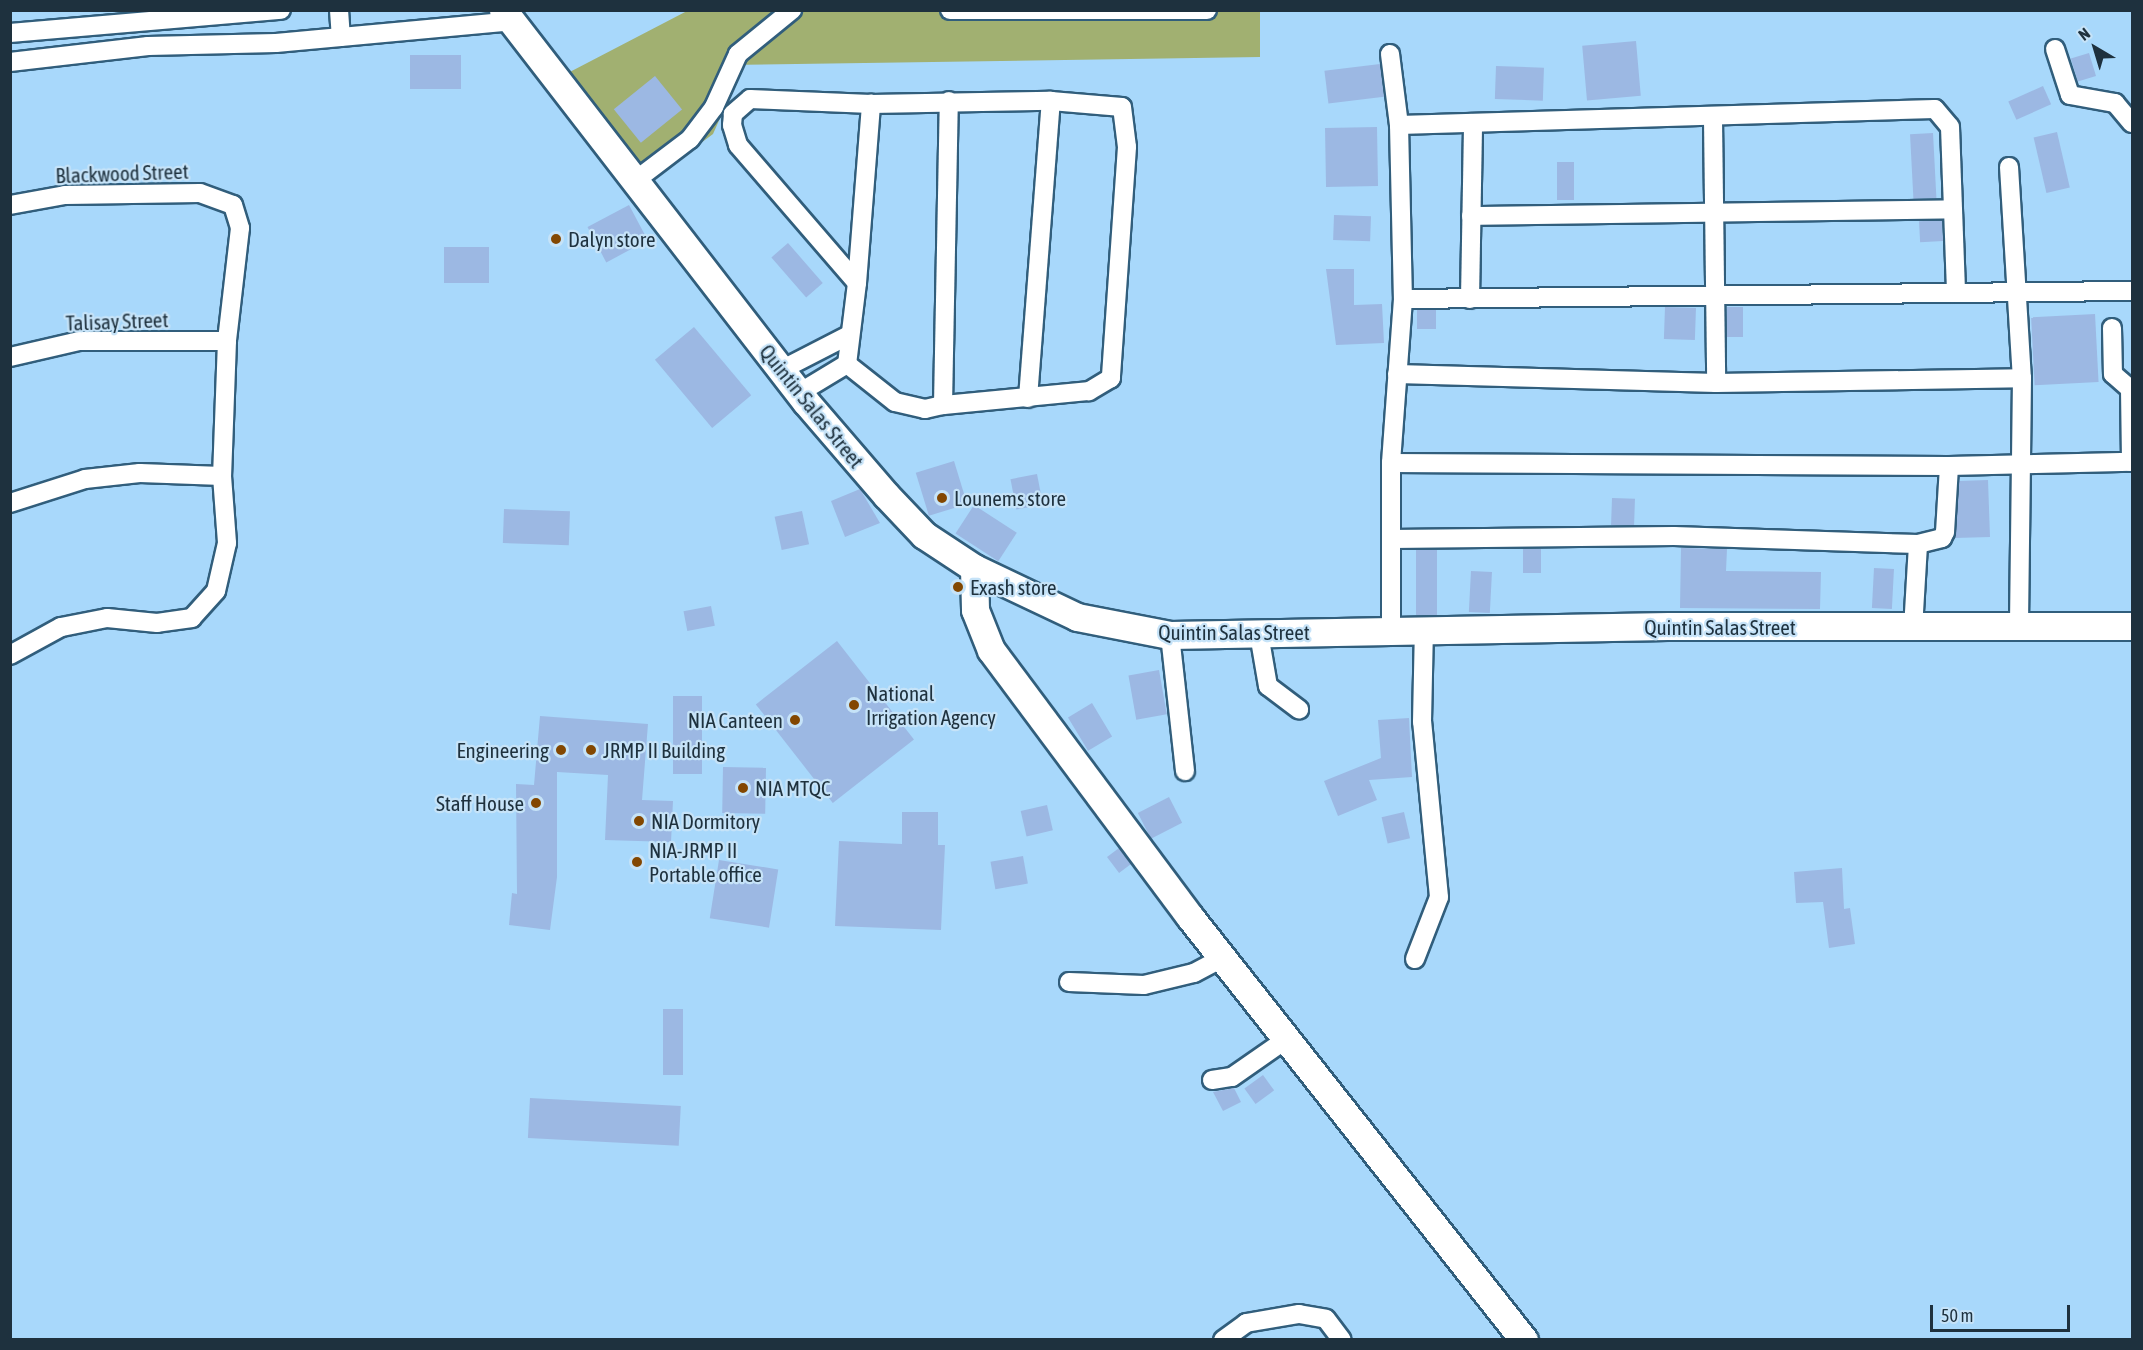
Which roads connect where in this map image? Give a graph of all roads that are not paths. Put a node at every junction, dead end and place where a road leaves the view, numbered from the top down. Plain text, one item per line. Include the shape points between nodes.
1 (281, 10) edge
2 (339, 10) edge
3 (792, 10) edge
4 (950, 10) edge
5 (1207, 10) edge
6 (1119, 13) edge
7 (508, 16) edge
8 (10, 33) edge
9 (341, 37) junction
10 (2055, 49) dead end
11 (1390, 54) dead end
12 (10, 62) edge
13 (949, 101) junction
14 (1051, 101) junction
15 (871, 104) junction
16 (1713, 118) junction
17 (1473, 123) junction
18 (2133, 123) edge
19 (1400, 125) junction
20 (2009, 167) dead end
21 (636, 180) junction
22 (10, 205) edge
23 (1952, 209) junction
24 (1716, 215) junction
25 (1471, 216) junction
26 (857, 283) junction
27 (2133, 291) edge
28 (1714, 293) junction
29 (1956, 293) junction
30 (2019, 296) junction
31 (1403, 299) junction
32 (1470, 299) junction
33 (2112, 328) dead end
34 (849, 336) junction
35 (227, 341) junction
36 (10, 357) edge
37 (847, 364) junction
38 (781, 370) junction
39 (1397, 374) junction
40 (2022, 378) junction
41 (1716, 383) junction
42 (799, 393) junction
43 (1028, 398) junction
44 (943, 405) junction
45 (2132, 462) edge
46 (1391, 464) junction
47 (2022, 464) junction
48 (1949, 466) junction
49 (222, 476) junction
50 (10, 503) edge
51 (1391, 539) junction
52 (1918, 544) junction
53 (974, 568) junction
54 (2133, 626) edge
55 (2019, 627) junction
56 (1391, 629) junction
57 (1913, 629) junction
58 (1424, 630) junction
59 (1258, 634) junction
60 (1170, 635) junction
61 (10, 655) edge
62 (1299, 709) dead end
63 (1185, 771) dead end
64 (1222, 958) junction
65 (1415, 959) dead end
66 (1069, 982) dead end
67 (1286, 1041) junction
68 (1212, 1080) dead end
69 (1223, 1340) edge
70 (1342, 1340) edge
71 (1524, 1340) edge

1 - 8 street
2 - 9 street
3 - 21 street via 738,54 714,107 690,138
4 - 6 street
5 - 6 street
7 - 9 street
7 - 21 main road, Quintin Salas Street
9 - 12 street via 148,46
10 - 18 street via 2070,94 2115,103
11 - 19 street
13 - 14 street
13 - 15 street
13 - 44 street
14 - 43 street
14 - 43 street via 1118,103 1125,114 1115,354 1104,386
15 - 26 street
15 - 26 street via 750,99 733,114 732,125 738,145
16 - 17 street
16 - 23 street via 1935,109 1950,127
16 - 24 street
17 - 19 street
17 - 25 street
19 - 31 street
20 - 30 street
21 - 38 main road, Quintin Salas Street
22 - 35 street, Blackwood Street via 139,190 214,195 233,205 240,228
23 - 24 street
23 - 29 street
24 - 25 street
24 - 28 street
25 - 32 street
26 - 34 street
27 - 30 street
28 - 29 street
28 - 32 street
28 - 41 street
29 - 30 street
30 - 40 street
31 - 32 street
31 - 39 street
33 - 45 street via 2113,374 2130,389
34 - 37 street
34 - 38 street
35 - 36 street, Talisay Street via 79,341
35 - 49 street
37 - 42 street
37 - 44 street via 895,402 911,408
38 - 42 main road, Quintin Salas Street
39 - 41 street
39 - 46 street
40 - 41 street
40 - 47 street
42 - 53 main road, Quintin Salas Street via 924,535
43 - 44 street
45 - 47 street
46 - 48 street
46 - 51 street
47 - 48 street
47 - 55 street
48 - 52 street via 1945,532 1942,538
49 - 50 street via 140,473 85,479
49 - 61 street via 224,576 203,610 174,622 107,618 61,627
51 - 52 street via 1674,537
51 - 56 street
52 - 57 street
53 - 60 main road, Quintin Salas Street via 1077,617
53 - 64 main road via 975,610 991,650
54 - 55 main road, Quintin Salas Street
55 - 57 main road, Quintin Salas Street
56 - 58 main road, Quintin Salas Street
56 - 59 main road, Quintin Salas Street
57 - 58 main road, Quintin Salas Street
58 - 65 street via 1422,722 1439,897
59 - 60 main road, Quintin Salas Street
59 - 62 street via 1268,686
60 - 63 street
64 - 66 street via 1194,973 1143,985
64 - 67 main road
67 - 68 street via 1232,1077
67 - 71 main road
69 - 70 street via 1246,1323 1299,1314 1326,1319

